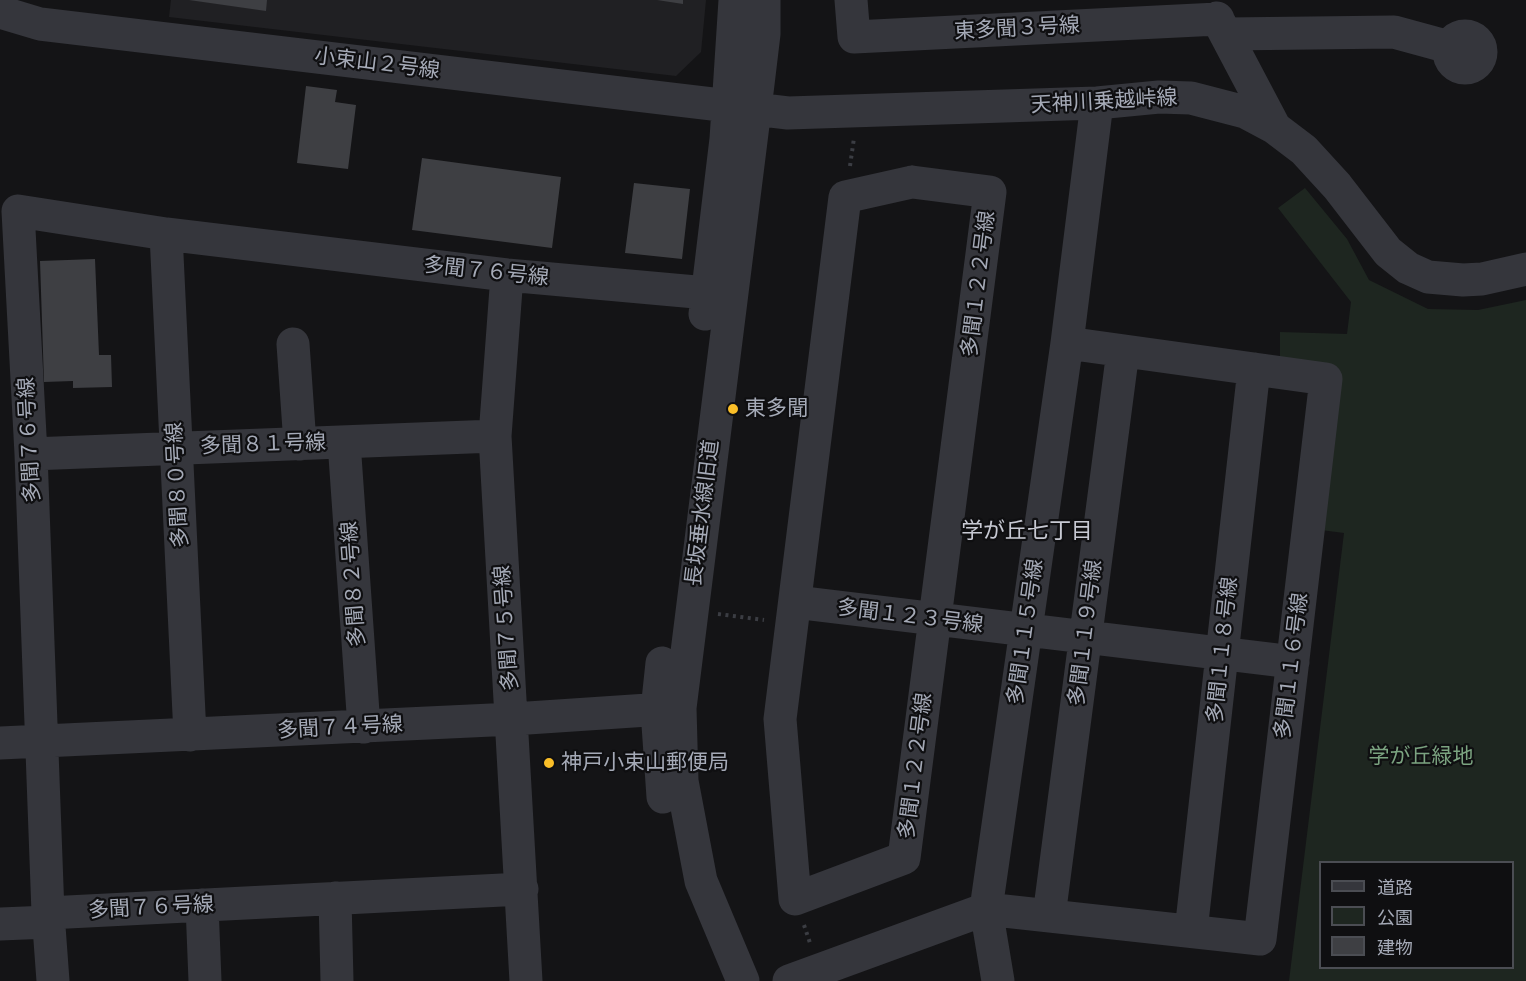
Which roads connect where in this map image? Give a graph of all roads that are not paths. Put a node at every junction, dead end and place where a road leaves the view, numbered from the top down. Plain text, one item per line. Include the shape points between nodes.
1 (735, 0) edge
2 (764, 0) edge
3 (851, 0) edge
4 (0, 12) edge
5 (1217, 18) edge
6 (1449, 47) dead end
7 (1097, 103) junction
8 (741, 107) junction
9 (1275, 128) junction
10 (9, 210) edge
11 (166, 234) junction
12 (1526, 269) edge
13 (507, 275) junction
14 (718, 295) junction
15 (1067, 343) junction
16 (293, 344) dead end
17 (1123, 351) junction
18 (1254, 369) junction
19 (495, 436) junction
20 (344, 442) junction
21 (300, 444) junction
22 (176, 448) junction
23 (32, 454) junction
24 (793, 613) junction
25 (935, 620) junction
26 (1026, 631) junction
27 (1085, 638) junction
28 (1222, 654) junction
29 (1293, 662) junction
30 (668, 709) junction
31 (513, 719) junction
32 (364, 727) junction
33 (190, 735) junction
34 (42, 741) junction
35 (0, 743) edge
36 (522, 889) junction
37 (335, 898) junction
38 (202, 905) junction
39 (987, 909) junction
40 (1049, 916) junction
41 (48, 918) junction
42 (0, 924) edge
43 (1191, 931) junction
44 (804, 975) edge
45 (53, 981) edge
46 (205, 981) edge
47 (337, 981) edge
48 (526, 981) edge
49 (720, 981) edge
50 (744, 981) edge
51 (999, 981) edge

1 - 8 street, 長坂垂水線旧道
2 - 8 street, 長坂垂水線旧道 via 764,34
3 - 5 street, 東多聞３号線 via 854,37
4 - 8 street, 小束山２号線 via 40,24
5 - 6 street via 1394,32
5 - 9 street
7 - 8 street, 天神川乗越峠線 via 788,113
7 - 9 street, 天神川乗越峠線 via 1191,98 1245,112
7 - 15 street, 多聞１１５号線
8 - 14 street, 長坂垂水線旧道
9 - 12 street, 天神川乗越峠線 via 1304,150 1388,252 1408,268 1428,276 1463,280
10 - 11 street, 多聞７６号線
10 - 23 street, 多聞７６号線
11 - 13 street, 多聞７６号線
11 - 22 street, 多聞８０号線
13 - 14 street, 多聞７６号線
13 - 19 street, 多聞７５号線
14 - 30 street, 長坂垂水線旧道
15 - 17 street, 多聞１１６号線
15 - 26 street, 多聞１１５号線
16 - 21 street
17 - 18 street, 多聞１１６号線
17 - 27 street, 多聞１１９号線
18 - 28 street, 多聞１１８号線
18 - 29 street, 多聞１１６号線 via 1326,379
19 - 20 street, 多聞８１号線
19 - 31 street, 多聞７５号線
20 - 21 street, 多聞８１号線
20 - 32 street, 多聞８２号線
21 - 22 street, 多聞８１号線
22 - 23 street, 多聞８１号線
22 - 33 street, 多聞８０号線
23 - 34 street, 多聞７６号線
24 - 25 street, 多聞１２３号線
24 - 25 street, 多聞１２２号線 via 780,719 795,899 904,858
24 - 25 street, 多聞１２２号線 via 845,197 912,182 990,192
25 - 26 street, 多聞１２３号線
26 - 27 street, 多聞１２３号線
26 - 39 street, 多聞１１５号線
27 - 28 street, 多聞１２３号線
27 - 40 street, 多聞１１９号線
28 - 29 street, 多聞１２３号線
28 - 43 street, 多聞１１８号線
29 - 43 street, 多聞１１６号線 via 1260,939
30 - 31 street, 多聞７４号線
30 - 49 street, 長坂垂水線旧道 via 659,767 669,840 696,930
30 - 50 street, 長坂垂水線旧道 via 699,870
31 - 32 street, 多聞７４号線
31 - 36 street, 多聞７５号線
32 - 33 street, 多聞７４号線
33 - 34 street, 多聞７４号線
34 - 35 street, 多聞７４号線
34 - 41 street, 多聞７６号線
36 - 37 street, 多聞７６号線
36 - 48 street, 多聞７５号線
37 - 38 street, 多聞７６号線
37 - 47 street
38 - 41 street, 多聞７６号線
38 - 46 street
39 - 40 street, 多聞１１６号線
39 - 44 street
39 - 51 street, 多聞１１５号線
40 - 43 street, 多聞１１６号線
41 - 42 street
41 - 45 street

